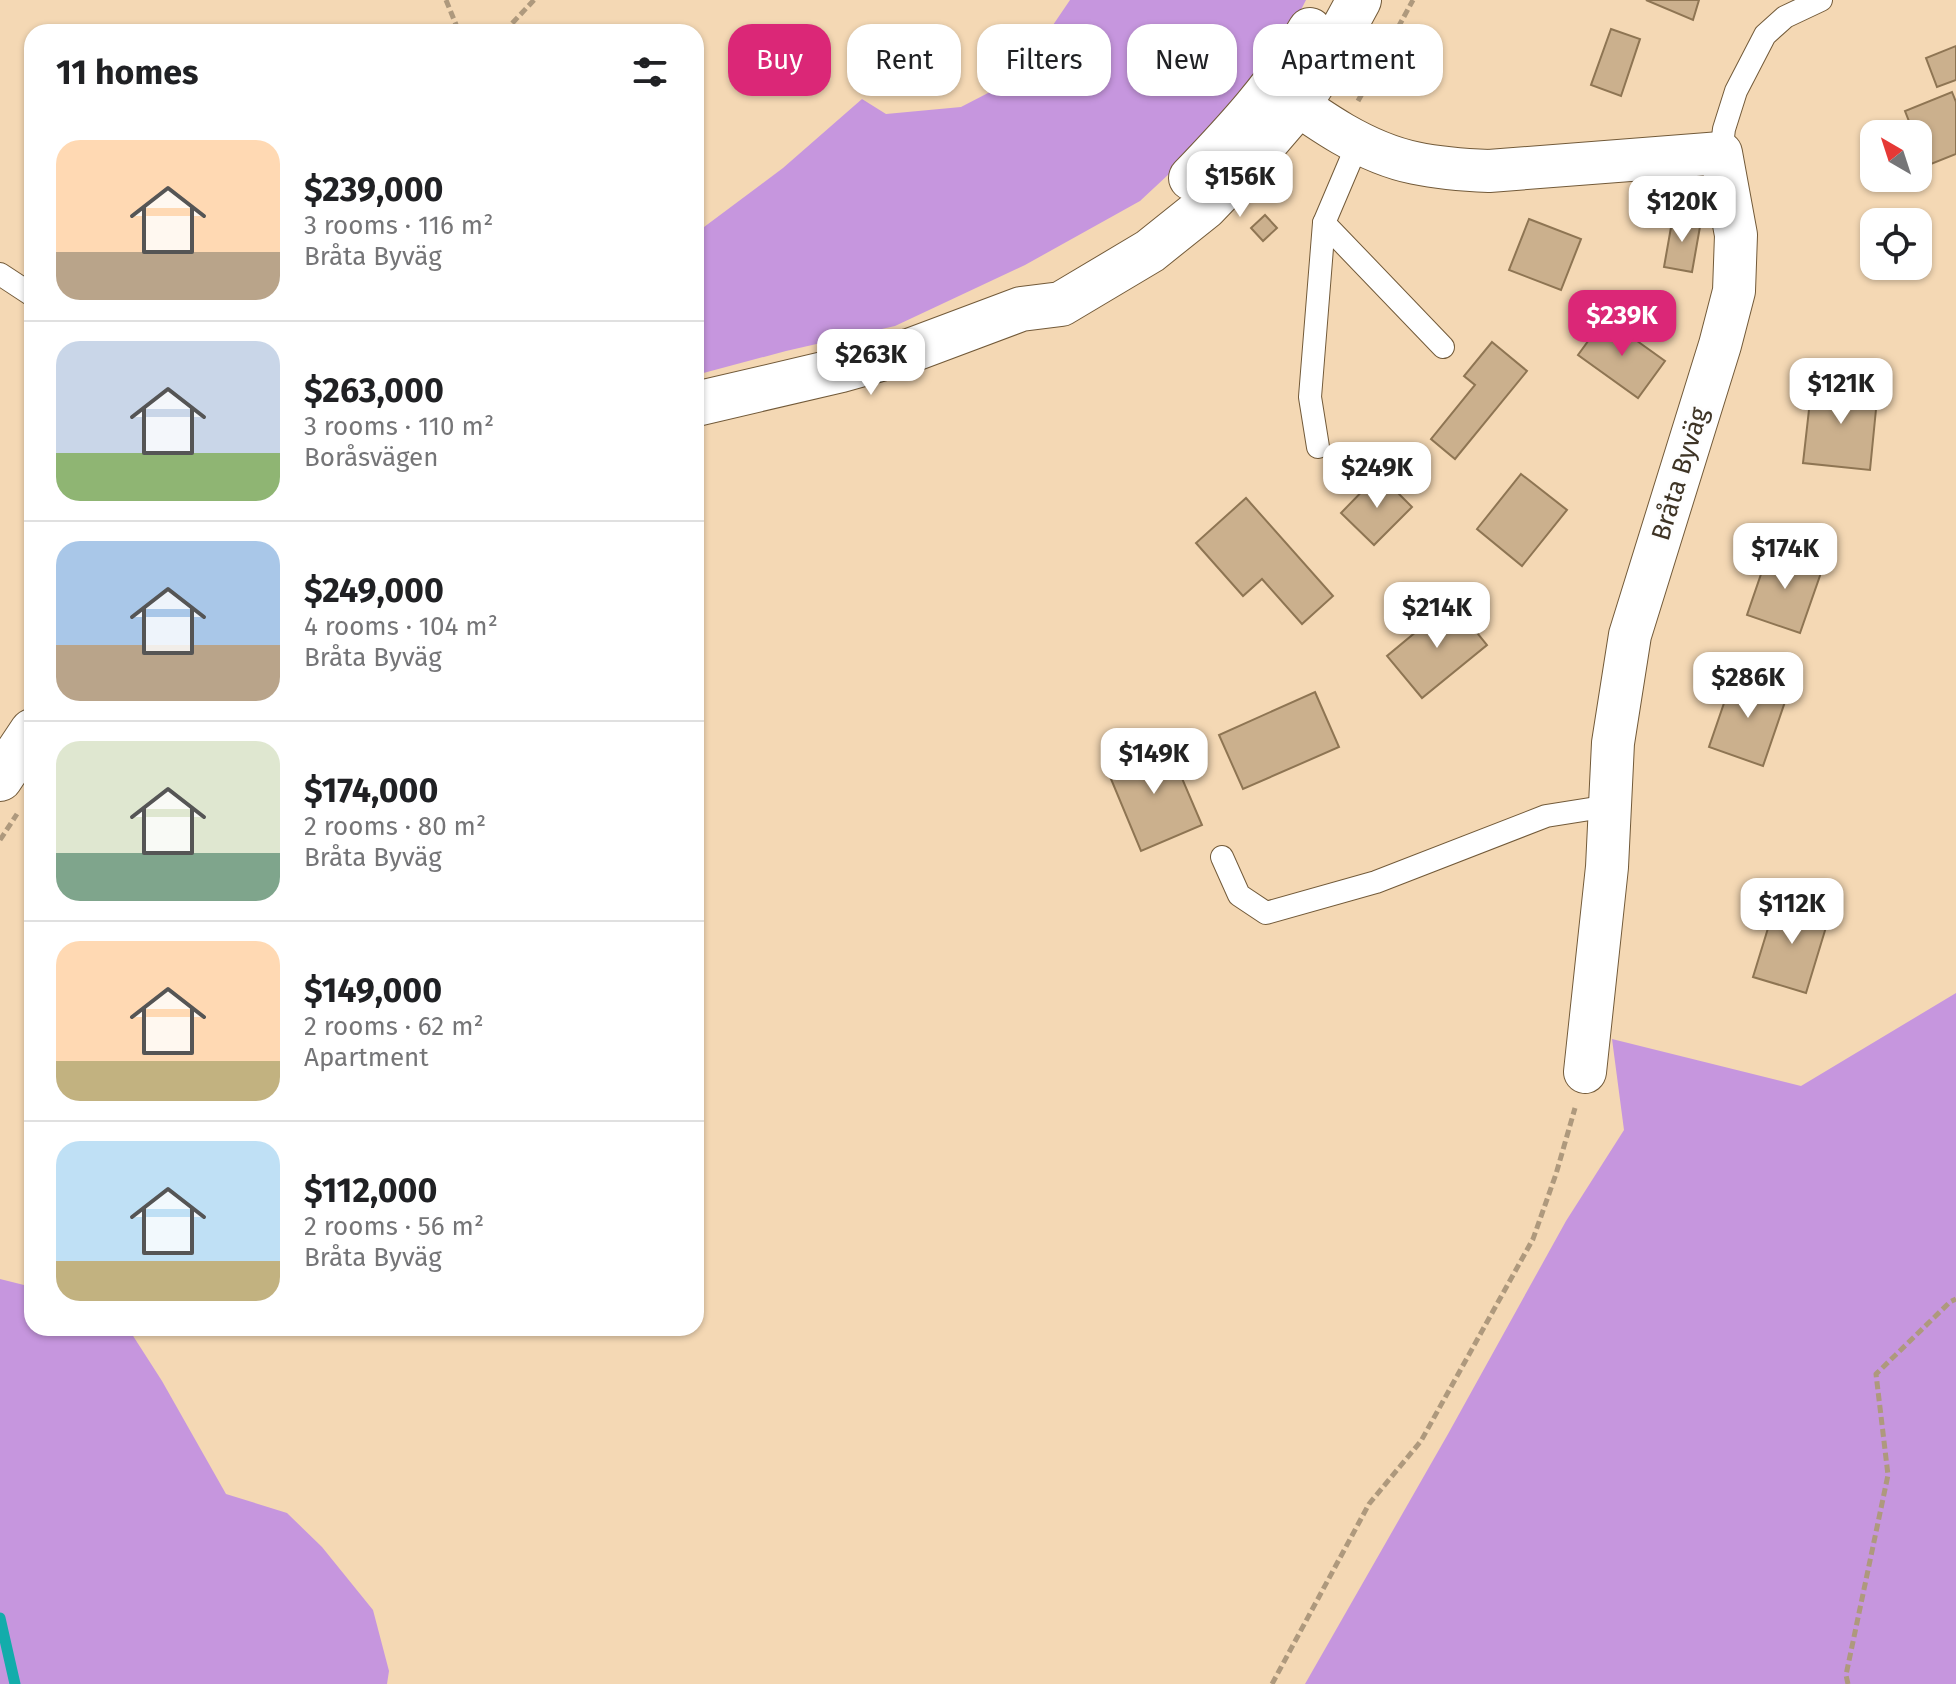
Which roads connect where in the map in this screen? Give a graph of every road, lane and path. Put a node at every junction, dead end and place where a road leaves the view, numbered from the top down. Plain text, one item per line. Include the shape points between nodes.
1 (446, 0) edge
2 (534, 0) edge
3 (1327, 0) edge
4 (1359, 0) edge
5 (1413, 0) edge
6 (1821, 0) edge
7 (456, 24) edge
8 (512, 24) edge
9 (1314, 24) edge
10 (1346, 24) edge
11 (1286, 96) joint
12 (1349, 137) junction
13 (1721, 153) junction
14 (1324, 223) junction
15 (0, 274) edge
16 (24, 290) edge
17 (1443, 347) dead end
18 (704, 402) edge
19 (1318, 447) dead end
20 (24, 743) edge
21 (0, 779) edge
22 (1609, 806) junction
23 (1222, 857) dead end
24 (1585, 1072) joint
25 (1956, 1299) edge
26 (1272, 1684) edge
27 (1848, 1684) edge

1 - 7 path
2 - 8 path
3 - 9 street
4 - 10 street
5 - 12 path
6 - 13 lane via 1785,17 1765,35 1736,91
11 - 12 street
11 - 18 street via 1230,137 1184,186 1021,309 909,351
12 - 13 street via 1413,163 1489,171
12 - 14 lane
13 - 22 street, Bråta Byväg via 1736,235 1734,291 1630,635
14 - 17 lane
14 - 19 lane via 1310,397
15 - 16 lane
20 - 21 street
22 - 23 lane via 1546,816 1376,882 1266,913 1239,895
22 - 24 street, Bråta Byväg
24 - 26 path via 1533,1239 1421,1441 1369,1504
25 - 27 path via 1876,1374 1888,1475

